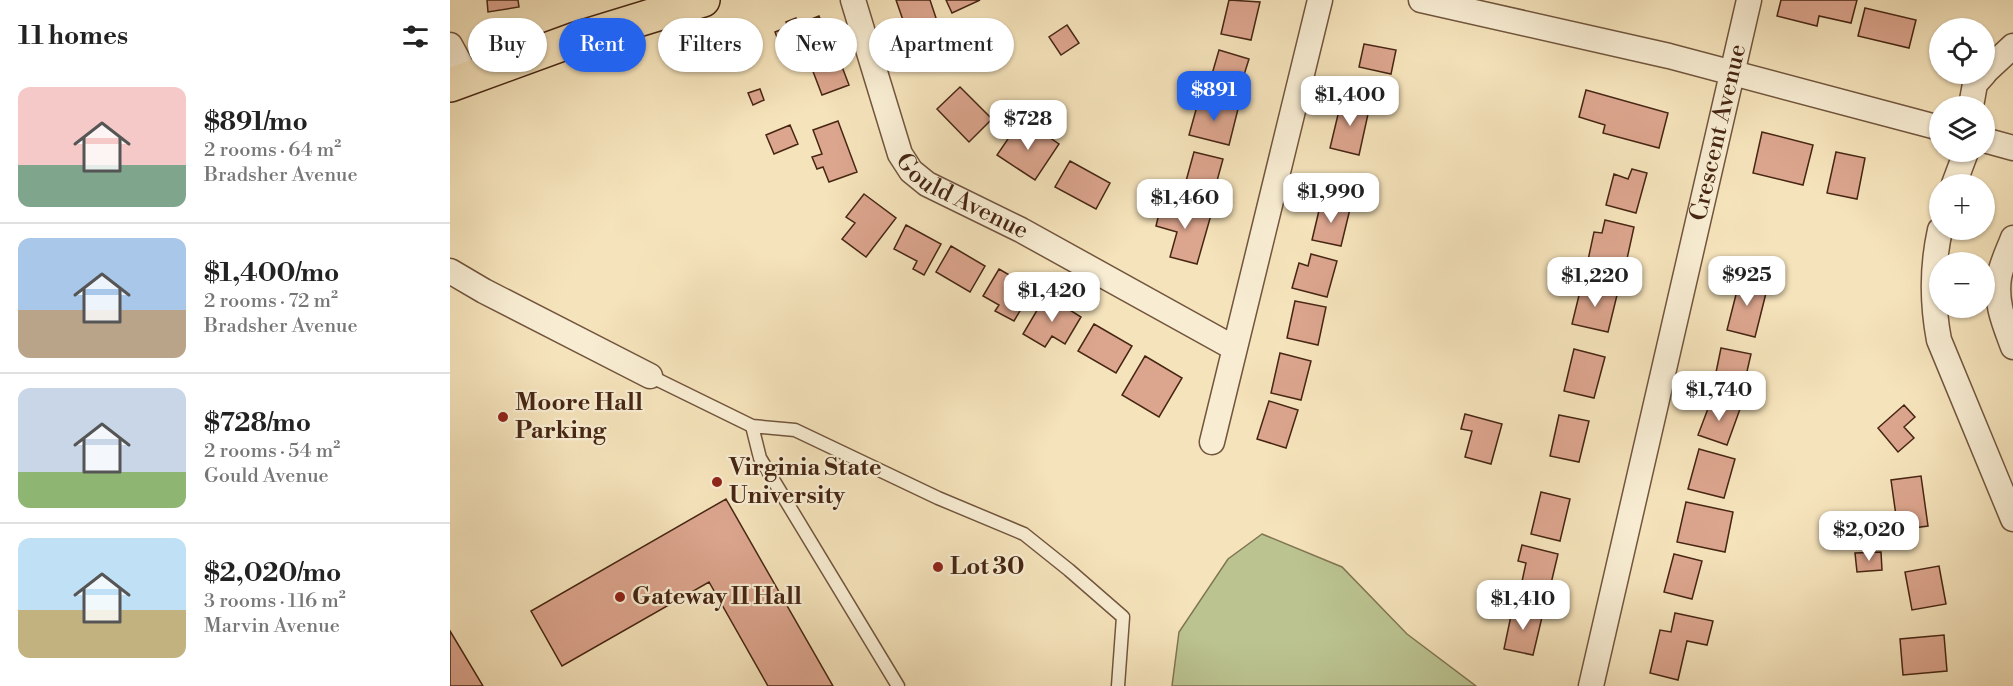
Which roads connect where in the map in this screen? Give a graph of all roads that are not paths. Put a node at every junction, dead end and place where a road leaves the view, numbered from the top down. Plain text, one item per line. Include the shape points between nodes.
1 (703, 0) edge
2 (853, 0) edge
3 (1320, 0) edge
4 (1421, 0) edge
5 (1749, 0) edge
6 (450, 45) edge
7 (2013, 46) edge
8 (1995, 63) edge
9 (1732, 73) junction
10 (459, 81) edge
11 (1929, 125) edge
12 (1995, 143) edge
13 (2013, 148) edge
14 (2013, 238) edge
15 (1938, 240) edge
16 (450, 271) edge
17 (1234, 348) junction
18 (2013, 348) edge
19 (650, 376) joint
20 (752, 426) junction
21 (1212, 442) dead end
22 (2013, 519) edge
23 (897, 686) edge
24 (1118, 686) edge
25 (1591, 686) edge

1 - 10 main road
2 - 17 street, Gould Avenue via 900,154 911,171 927,184 1021,230
3 - 17 street
4 - 9 street
5 - 9 street, Crescent Avenue
6 - 10 street
7 - 8 street
9 - 11 street
9 - 25 street, Crescent Avenue
12 - 13 street
14 - 18 street via 1999,278 1998,299
15 - 22 street via 1933,281 1939,340
16 - 19 street
17 - 21 street
19 - 20 lane
20 - 23 lane via 760,458
20 - 24 lane via 795,430 1024,534 1123,617

